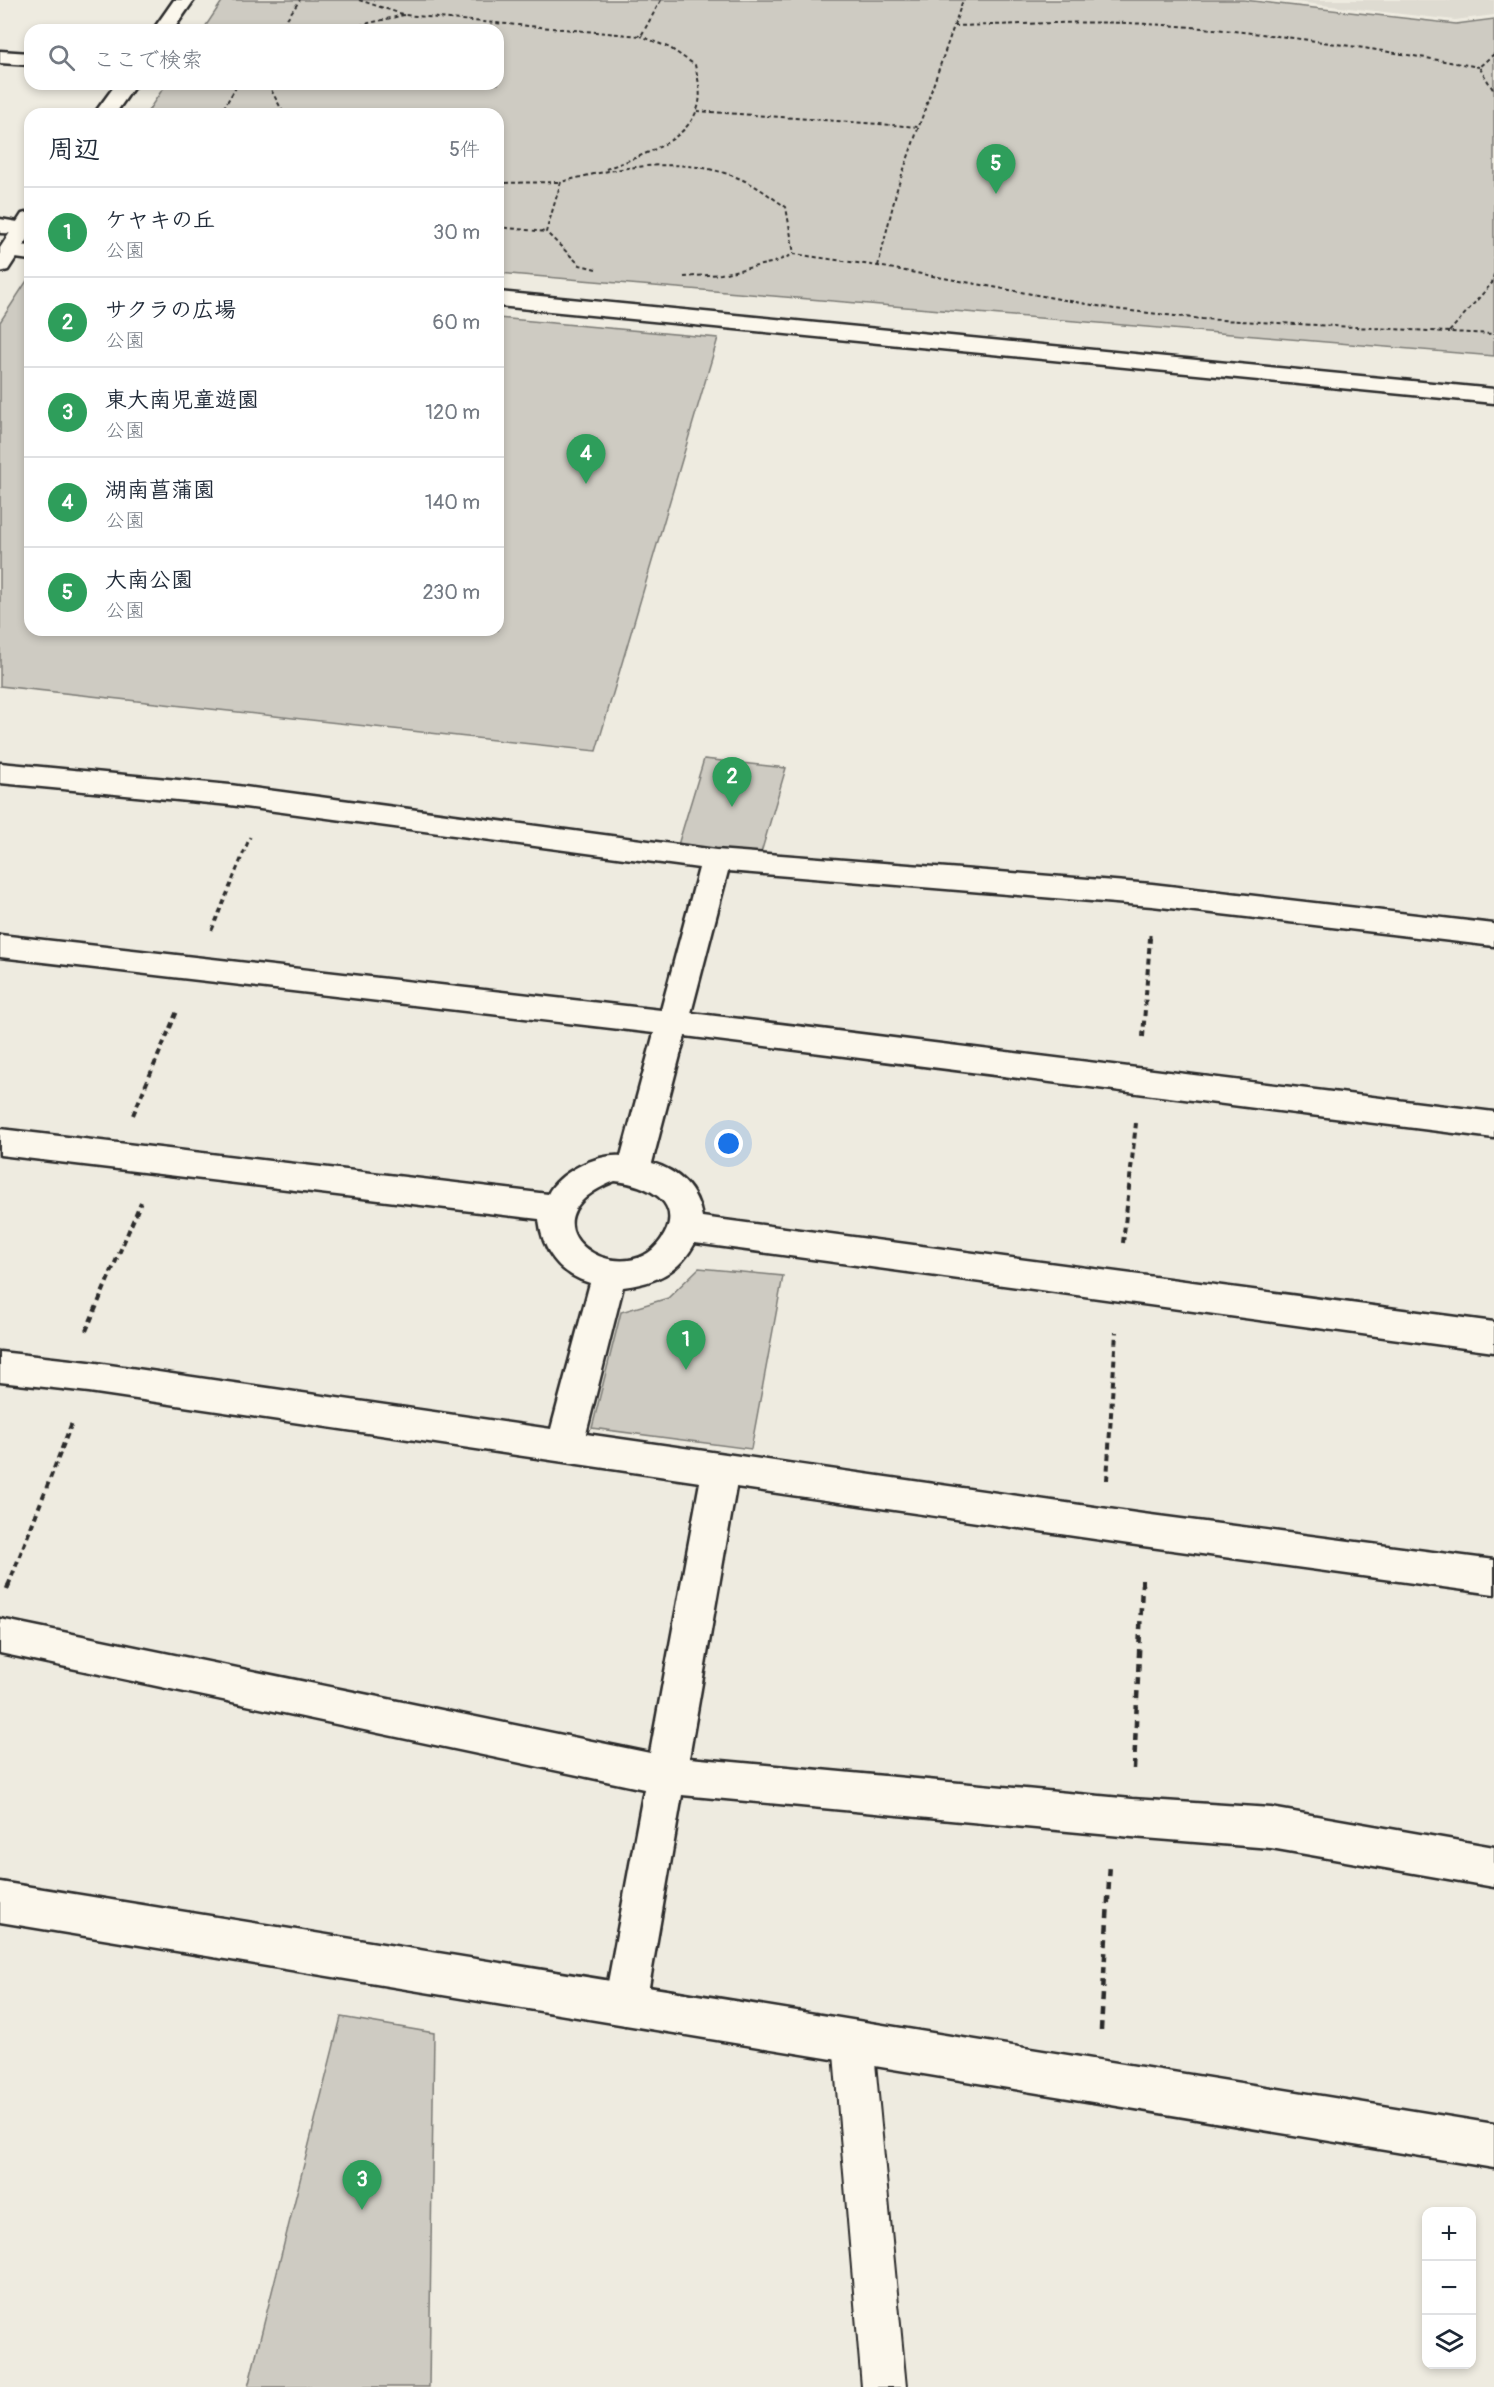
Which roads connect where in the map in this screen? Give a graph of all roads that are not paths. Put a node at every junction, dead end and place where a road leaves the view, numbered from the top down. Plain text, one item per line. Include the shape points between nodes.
1 (184, 0) edge
2 (167, 24) edge
3 (0, 57) edge
4 (24, 59) edge
5 (122, 90) edge
6 (108, 108) edge
7 (24, 224) edge
8 (0, 226) edge
9 (24, 229) edge
10 (13, 257) edge
11 (504, 299) edge
12 (1494, 396) edge
13 (0, 773) edge
14 (716, 860) junction
15 (1494, 935) edge
16 (0, 946) edge
17 (674, 1023) junction
18 (1494, 1125) edge
19 (0, 1142) edge
20 (634, 1168) junction
21 (556, 1208) junction
22 (685, 1228) junction
23 (609, 1274) junction
24 (1494, 1337) edge
25 (0, 1367) edge
26 (565, 1445) junction
27 (721, 1468) junction
28 (1494, 1577) edge
29 (0, 1636) edge
30 (666, 1775) junction
31 (1494, 1867) edge
32 (0, 1902) edge
33 (625, 2004) junction
34 (853, 2042) junction
35 (1494, 2146) edge
36 (884, 2387) edge

1 - 2 street
3 - 4 street
5 - 6 street
7 - 8 street
9 - 10 street
11 - 12 street
13 - 14 street via 265,800
14 - 15 street via 1152,894
14 - 17 street
16 - 17 street
17 - 18 street
17 - 20 street
19 - 21 street
20 - 21 street via 594,1173 565,1193
20 - 22 street via 668,1183 680,1196
21 - 23 street via 554,1226 559,1243 571,1258 588,1269
22 - 23 street via 678,1244 658,1263 630,1273
22 - 24 street
23 - 26 street
25 - 26 street
26 - 27 street
27 - 28 street
27 - 30 street
29 - 30 street
30 - 31 street via 1271,1828
30 - 33 street
32 - 33 street
33 - 34 street
34 - 35 street
34 - 36 lane

